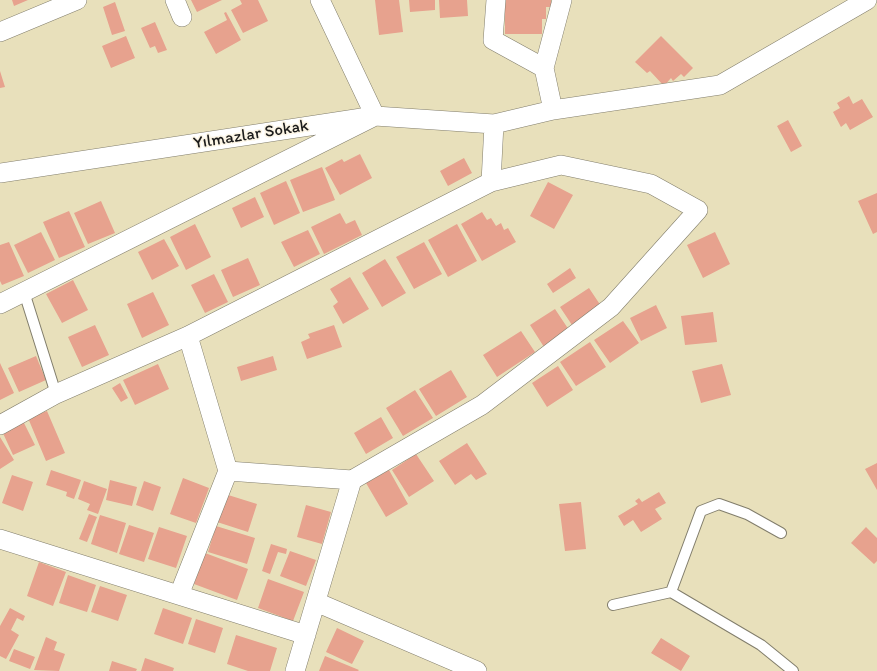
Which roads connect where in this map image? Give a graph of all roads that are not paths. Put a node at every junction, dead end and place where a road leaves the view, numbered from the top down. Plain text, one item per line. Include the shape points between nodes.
1 (77, 0) edge
2 (320, 0) edge
3 (496, 0) edge
4 (562, 0) edge
5 (867, 0) edge
6 (0, 32) edge
7 (544, 68) junction
8 (554, 110) junction
9 (375, 116) junction
10 (494, 124) junction
11 (0, 173) edge
12 (490, 182) junction
13 (24, 292) junction
14 (0, 304) edge
15 (188, 336) junction
16 (56, 394) junction
17 (0, 425) edge
18 (228, 471) junction
19 (352, 480) junction
20 (781, 534) dead end
21 (0, 539) edge
22 (671, 592) junction
23 (179, 595) junction
24 (316, 602) junction
25 (613, 605) dead end
26 (306, 635) junction
27 (295, 671) edge
28 (476, 671) edge
29 (793, 671) edge

1 - 6 street
2 - 9 street
3 - 7 street via 494,40
4 - 7 street
5 - 8 street, Yılmazlar Sokak via 720,85
7 - 8 street
8 - 10 street, Yılmazlar Sokak
9 - 10 street, Yılmazlar Sokak
9 - 11 street, Yılmazlar Sokak
9 - 13 street
10 - 12 street
12 - 15 street
12 - 19 street via 561,165 651,184 698,210 611,307 482,405
13 - 14 street
13 - 16 lane
15 - 16 street
15 - 18 street
16 - 17 street
18 - 19 street
18 - 23 street
19 - 24 street
20 - 22 lane via 747,514 718,504 701,511
21 - 23 street
22 - 25 lane
22 - 29 lane via 761,645
23 - 26 street
24 - 26 street
24 - 28 street
26 - 27 street

